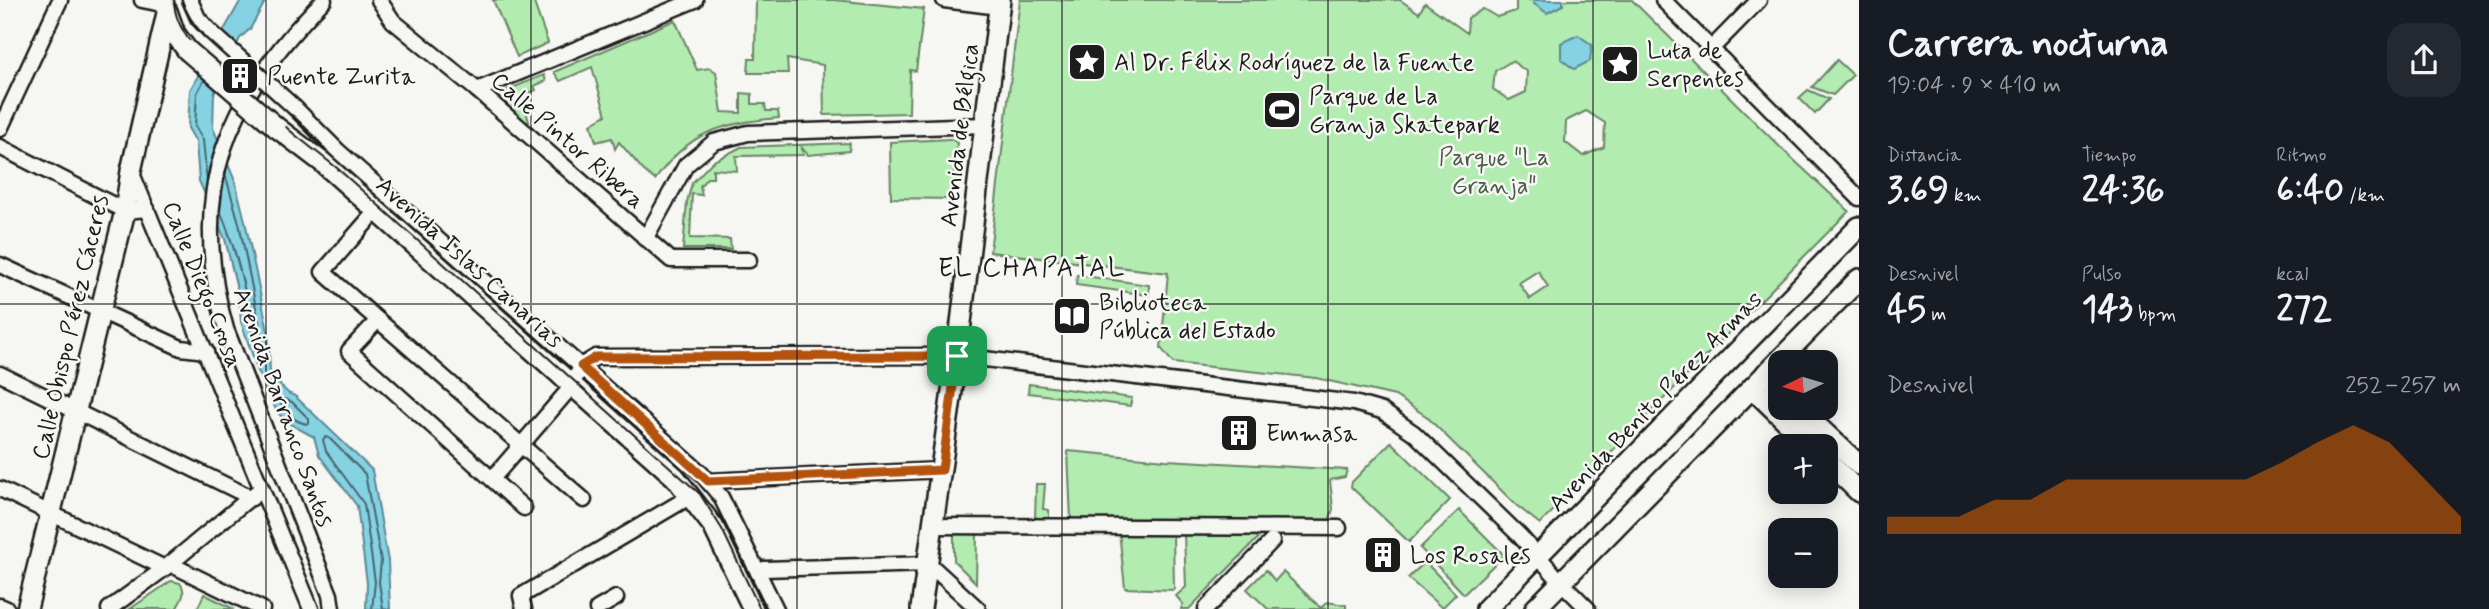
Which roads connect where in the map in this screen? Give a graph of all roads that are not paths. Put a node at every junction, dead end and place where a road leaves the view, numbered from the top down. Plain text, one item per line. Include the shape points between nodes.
1 (60, 0) edge
2 (142, 0) edge
3 (324, 0) edge
4 (379, 0) edge
5 (695, 0) edge
6 (944, 0) edge
7 (1663, 0) edge
8 (1759, 0) edge
9 (193, 1) edge
10 (999, 3) edge
11 (166, 5) edge
12 (183, 46) junction
13 (1712, 48) junction
14 (158, 56) junction
15 (477, 90) junction
16 (985, 125) junction
17 (0, 129) edge
18 (0, 147) edge
19 (131, 171) junction
20 (1859, 198) edge
21 (147, 209) junction
22 (125, 211) junction
23 (376, 211) junction
24 (1859, 227) edge
25 (645, 239) junction
26 (749, 260) dead end
27 (0, 265) edge
28 (1859, 279) edge
29 (100, 312) junction
30 (378, 320) junction
31 (206, 351) junction
32 (957, 356) junction
33 (581, 366) junction
34 (1766, 373) junction
35 (0, 374) edge
36 (1768, 376) edge
37 (572, 386) junction
38 (1752, 388) junction
39 (76, 411) junction
40 (1811, 420) edge
41 (1800, 434) edge
42 (520, 444) junction
43 (1859, 465) edge
44 (942, 470) junction
45 (1838, 472) edge
46 (492, 479) junction
47 (708, 481) junction
48 (0, 489) edge
49 (1859, 492) edge
50 (257, 493) junction
51 (691, 496) junction
52 (584, 500) dead end
53 (524, 508) dead end
54 (51, 513) junction
55 (934, 526) junction
56 (1339, 528) dead end
57 (1272, 541) dead end
58 (1538, 556) junction
59 (929, 564) junction
60 (167, 566) junction
61 (758, 572) junction
62 (1560, 582) junction
63 (616, 598) dead end
64 (522, 602) edge
65 (0, 606) edge
66 (7, 609) edge
67 (27, 609) edge
68 (109, 609) edge
69 (262, 609) edge
70 (312, 609) edge
71 (332, 609) edge
72 (597, 609) edge
73 (752, 609) edge
74 (776, 609) edge
75 (921, 609) edge
76 (978, 609) edge
77 (1206, 609) edge
78 (1486, 609) edge
79 (1535, 609) edge
80 (1588, 609) edge

1 - 17 street
2 - 11 street
3 - 71 street, Avenida Barranco Santos via 270,60 238,111 224,146 210,218 218,299 226,329
4 - 15 street, Calle Pintor Ribera via 393,21
5 - 15 street
6 - 10 street
7 - 13 street
8 - 13 street
9 - 33 street, Avenida Islas Canarias, bridge via 198,18 209,31
10 - 16 street, Avenida de Bélgica
11 - 12 street, Avenida Islas Canarias
11 - 14 street, Calle Obispo Pérez Cáceres
12 - 14 street via 169,44
12 - 23 street, Avenida Islas Canarias, bridge
13 - 20 street
14 - 19 street, Calle Obispo Pérez Cáceres
15 - 25 street, Calle Pintor Ribera
16 - 25 street via 748,133 714,142 686,164
16 - 32 street, Avenida de Bélgica
18 - 22 street
19 - 21 street, Calle Diego Crosa
19 - 22 street, Calle Obispo Pérez Cáceres
21 - 22 street
21 - 31 street, Calle Diego Crosa
22 - 29 street, Calle Obispo Pérez Cáceres
23 - 30 street via 323,272
23 - 37 street, Avenida Islas Canarias
24 - 58 street, Avenida Benito Pérez Armas
25 - 26 street, Calle Pintor Ribera via 671,260
27 - 29 street
28 - 34 street
29 - 31 street via 181,348
29 - 39 street, Calle Obispo Pérez Cáceres
30 - 42 street
30 - 46 street via 349,351
31 - 50 street, Calle Diego Crosa
32 - 33 street via 596,357
32 - 44 street, Avenida de Bélgica
32 - 58 street via 1354,403 1382,411 1414,433
33 - 37 street
33 - 47 street, Avenida Islas Canarias
34 - 36 street
34 - 38 street
35 - 39 street
37 - 42 street
37 - 51 street, Avenida Islas Canarias
38 - 41 street
38 - 62 street
39 - 50 street
39 - 54 street, Calle Obispo Pérez Cáceres
40 - 43 street
42 - 46 street
42 - 52 street
44 - 47 street
44 - 55 street, Avenida de Bélgica
45 - 49 street
46 - 53 street
47 - 61 street, Avenida Islas Canarias via 721,497
48 - 54 street
50 - 60 street
50 - 70 street, Calle Diego Crosa
51 - 64 street
51 - 73 street, Avenida Islas Canarias via 713,526
54 - 60 street
54 - 67 street, Calle Obispo Pérez Cáceres
55 - 56 street
55 - 59 street, Avenida de Bélgica
57 - 77 street
58 - 62 street
58 - 78 street, Avenida Benito Pérez Armas
59 - 61 street
59 - 75 street, Avenida de Bélgica
59 - 76 street
60 - 68 street
60 - 69 street
61 - 74 street, Avenida Islas Canarias
62 - 79 street
62 - 80 street
63 - 72 street
65 - 66 street

